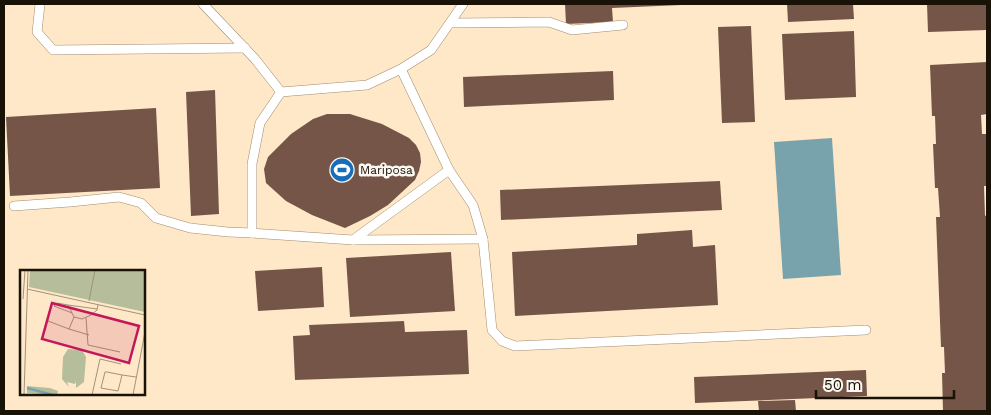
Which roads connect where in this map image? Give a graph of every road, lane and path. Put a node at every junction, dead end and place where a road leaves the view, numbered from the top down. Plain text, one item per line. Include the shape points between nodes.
1 (40, 4) edge
2 (203, 4) edge
3 (463, 4) edge
4 (451, 23) junction
5 (623, 25) dead end
6 (245, 48) junction
7 (401, 69) junction
8 (281, 92) junction
9 (449, 170) junction
10 (14, 206) dead end
11 (252, 233) junction
12 (483, 239) junction
13 (353, 240) junction
14 (866, 330) dead end

1 - 6 lane via 37,32 53,50
2 - 6 lane
3 - 4 lane
4 - 5 lane via 549,22 572,30
4 - 7 lane via 431,50
6 - 8 lane
7 - 8 lane via 367,85
7 - 9 lane
8 - 11 lane via 260,123 252,164
9 - 12 lane via 472,205
9 - 13 lane
10 - 11 lane via 119,197 141,203 156,218 190,228
11 - 13 lane
12 - 13 lane
12 - 14 lane via 492,330 502,341 515,346

